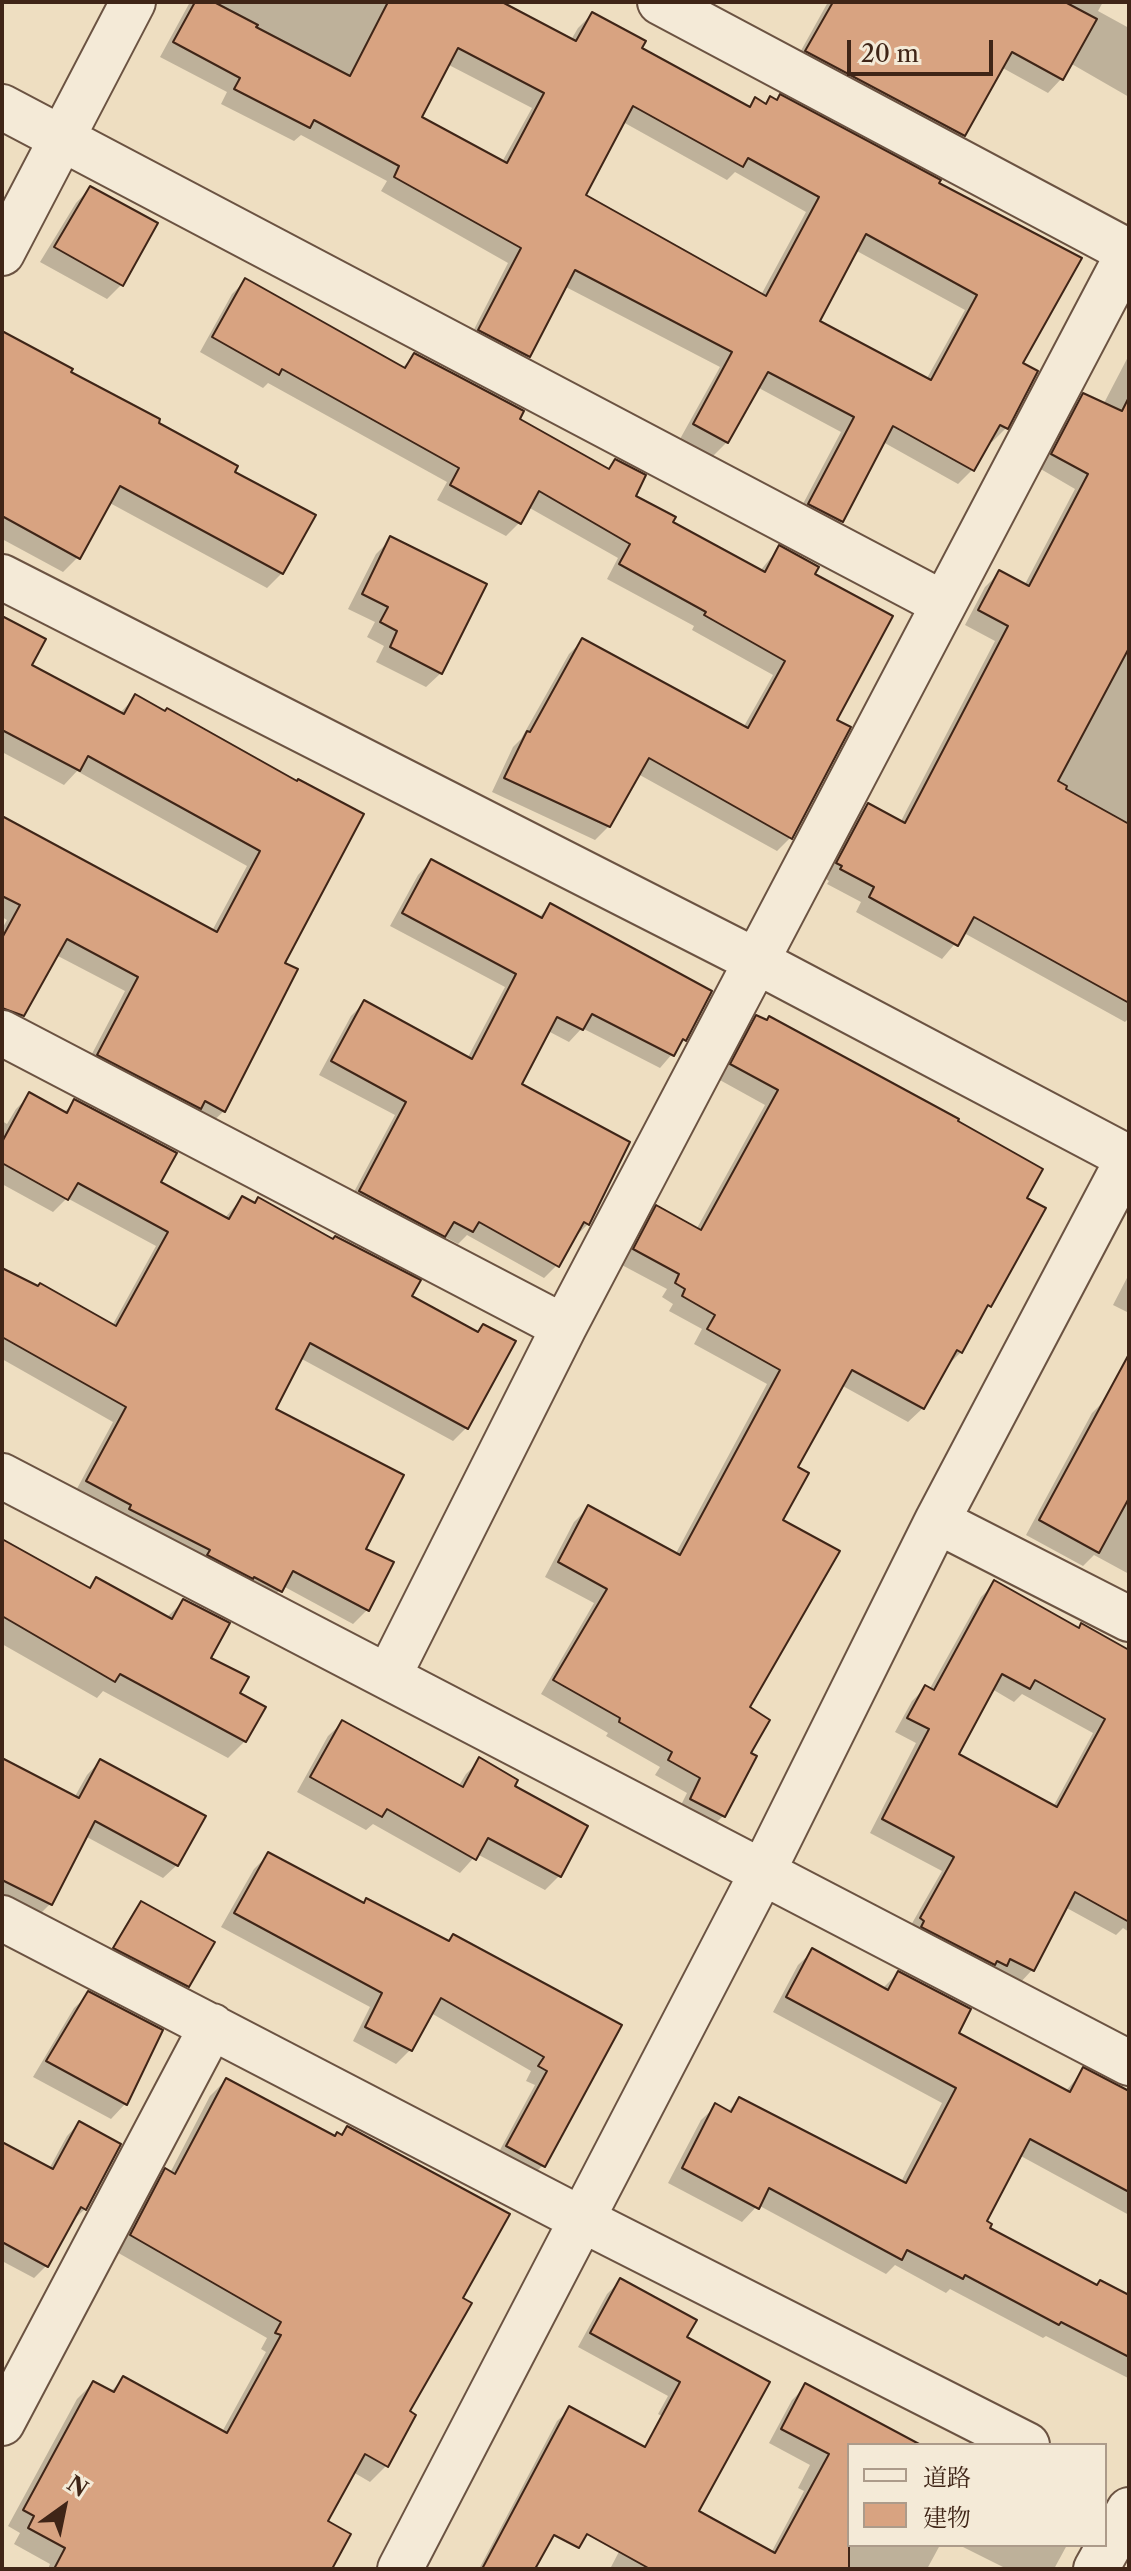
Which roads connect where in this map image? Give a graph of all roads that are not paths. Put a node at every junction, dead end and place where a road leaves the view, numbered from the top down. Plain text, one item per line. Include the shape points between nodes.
1 (133, 2) edge
2 (660, 2) edge
3 (715, 15) edge
4 (2, 107) edge
5 (62, 139) junction
6 (1129, 252) edge
7 (2, 253) edge
8 (2, 577) edge
9 (944, 604) junction
10 (756, 961) junction
11 (2, 1033) edge
12 (1129, 1157) edge
13 (564, 1327) junction
14 (2, 1476) edge
15 (937, 1521) junction
16 (1129, 1619) edge
17 (388, 1677) junction
18 (763, 1871) junction
19 (2, 1918) edge
20 (212, 2026) junction
21 (1129, 2063) edge
22 (581, 2219) junction
23 (18, 2359) edge
24 (2, 2423) edge
25 (1023, 2443) edge
26 (1107, 2485) edge
27 (1129, 2497) edge
28 (1129, 2510) edge
29 (400, 2569) edge
30 (1096, 2569) edge

1 - 5 street
2 - 3 street
3 - 6 street
4 - 5 street
5 - 7 street
5 - 9 street
6 - 9 street
8 - 10 street
9 - 10 street
10 - 12 street
10 - 13 street
11 - 13 street
12 - 15 street
13 - 17 street
14 - 17 street
15 - 16 street
15 - 18 street
17 - 18 street
18 - 21 street
18 - 22 street
19 - 20 street
20 - 22 street
20 - 23 street
22 - 25 street
22 - 29 street
23 - 24 street
26 - 27 street
28 - 30 street

